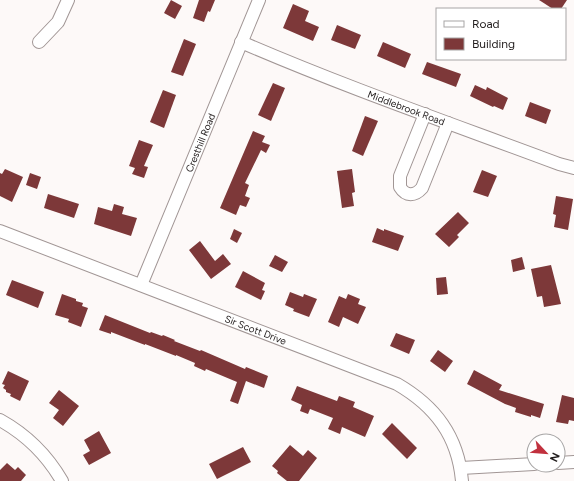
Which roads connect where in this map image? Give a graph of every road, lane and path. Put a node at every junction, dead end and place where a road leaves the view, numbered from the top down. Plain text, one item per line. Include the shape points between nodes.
1 (68, 0) edge
2 (259, 0) edge
3 (39, 42) dead end
4 (241, 42) junction
5 (425, 114) junction
6 (448, 123) junction
7 (574, 168) edge
8 (0, 231) edge
9 (141, 285) junction
10 (0, 420) edge
11 (526, 464) edge
12 (461, 468) junction
13 (62, 481) edge
14 (462, 481) edge

1 - 3 street via 58,22
2 - 4 street, Cresthill Road
4 - 5 street, Middlebrook Road via 291,64
4 - 9 street, Cresthill Road
5 - 6 street, Middlebrook Road
5 - 6 street via 400,176 400,187 406,194 418,193 422,188
6 - 7 street, Middlebrook Road
8 - 9 street, Sir Scott Drive
9 - 12 street, Sir Scott Drive via 412,392 442,422 456,448
10 - 13 street via 40,450
11 - 12 street
12 - 14 street, Sir Scott Drive

